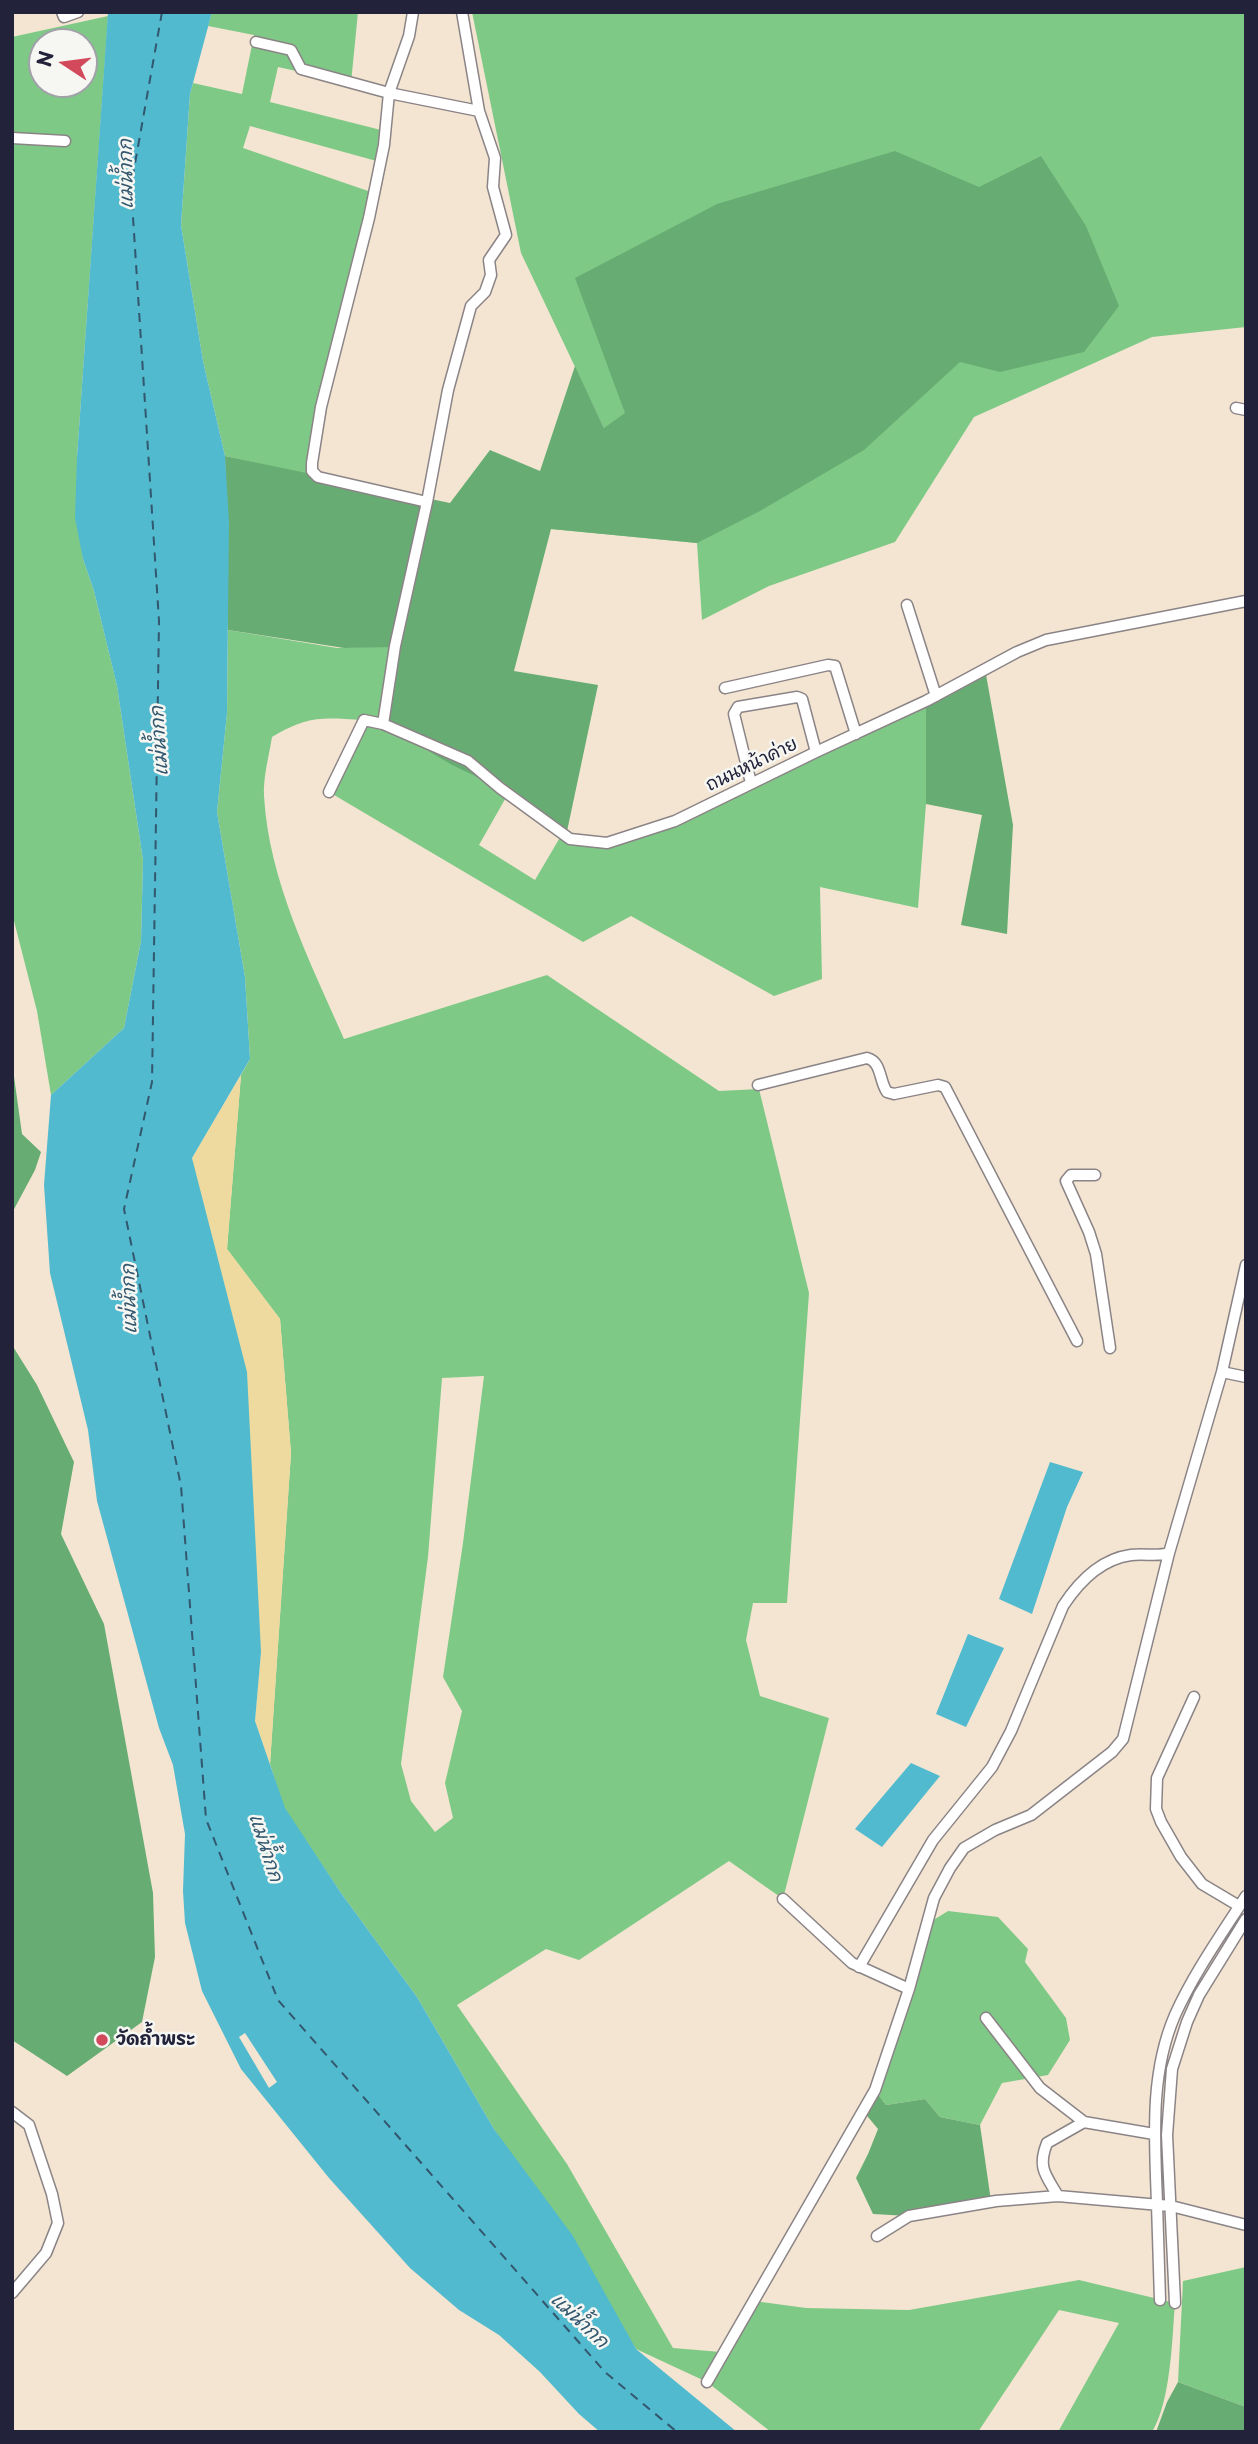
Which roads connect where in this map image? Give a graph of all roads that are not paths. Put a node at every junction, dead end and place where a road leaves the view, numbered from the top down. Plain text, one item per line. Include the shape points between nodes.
1 (62, 12) edge
2 (78, 12) edge
3 (413, 12) edge
4 (462, 12) edge
5 (256, 42) dead end
6 (389, 93) junction
7 (480, 111) junction
8 (12, 138) edge
9 (65, 141) dead end
10 (427, 502) junction
11 (1246, 601) edge
12 (907, 605) dead end
13 (724, 688) dead end
14 (936, 696) junction
15 (383, 724) junction
16 (856, 734) junction
17 (816, 752) junction
18 (751, 783) junction
19 (328, 792) dead end
20 (758, 1085) dead end
21 (1096, 1175) dead end
22 (1246, 1265) edge
23 (1077, 1341) dead end
24 (1110, 1348) dead end
25 (1222, 1371) junction
26 (1246, 1377) edge
27 (1169, 1553) junction
28 (1194, 1697) dead end
29 (1246, 1896) edge
30 (783, 1899) dead end
31 (1239, 1906) junction
32 (1246, 1919) edge
33 (859, 1967) junction
34 (909, 1989) junction
35 (986, 2018) dead end
36 (12, 2112) edge
37 (1084, 2122) junction
38 (1154, 2134) junction
39 (1058, 2196) junction
40 (1157, 2206) junction
41 (1171, 2206) junction
42 (1246, 2225) edge
43 (877, 2236) dead end
44 (12, 2293) edge
45 (1160, 2300) dead end
46 (1175, 2303) dead end
47 (707, 2382) dead end

1 - 2 street via 64,17
3 - 6 street
4 - 7 street
5 - 6 street via 291,50 301,69 314,75
6 - 7 street
6 - 10 street via 384,145 321,407 312,471 318,477
7 - 10 street via 495,158 493,187 506,235 489,260 491,275 485,292 471,306 448,390
8 - 9 street
10 - 15 street
11 - 14 street, ถนนหน้าค่าย via 1046,640
12 - 14 street
13 - 16 street via 835,666
14 - 16 street, ถนนหน้าค่าย
15 - 18 street, ถนนหน้าค่าย via 468,761 570,839 607,843 675,821
15 - 19 street via 364,720
16 - 17 street, ถนนหน้าค่าย
17 - 18 street, ถนนหน้าค่าย
17 - 18 street via 803,699 738,707 734,714
20 - 23 street via 867,1058 877,1064 887,1092 945,1087
21 - 24 street via 1071,1175 1066,1181 1096,1254
22 - 25 street
25 - 26 street
25 - 27 street
27 - 33 street via 1119,1558 1091,1573 1070,1595 992,1767 933,1840
27 - 34 street via 1123,1739 1031,1815 964,1848 934,1898
28 - 31 street via 1157,1778 1156,1809 1181,1857 1202,1884
29 - 31 street
30 - 33 street
31 - 38 street via 1174,2017 1163,2052
32 - 41 street via 1199,1995 1172,2069 1167,2134
33 - 34 street
34 - 47 street via 875,2090
35 - 37 street via 1040,2088
36 - 44 street via 29,2125 58,2224 46,2253
37 - 38 street
37 - 39 street via 1047,2143 1044,2151 1042,2169
38 - 40 street
39 - 40 street
39 - 43 street via 996,2200 909,2217
40 - 41 street
40 - 45 street
41 - 42 street
41 - 46 street

